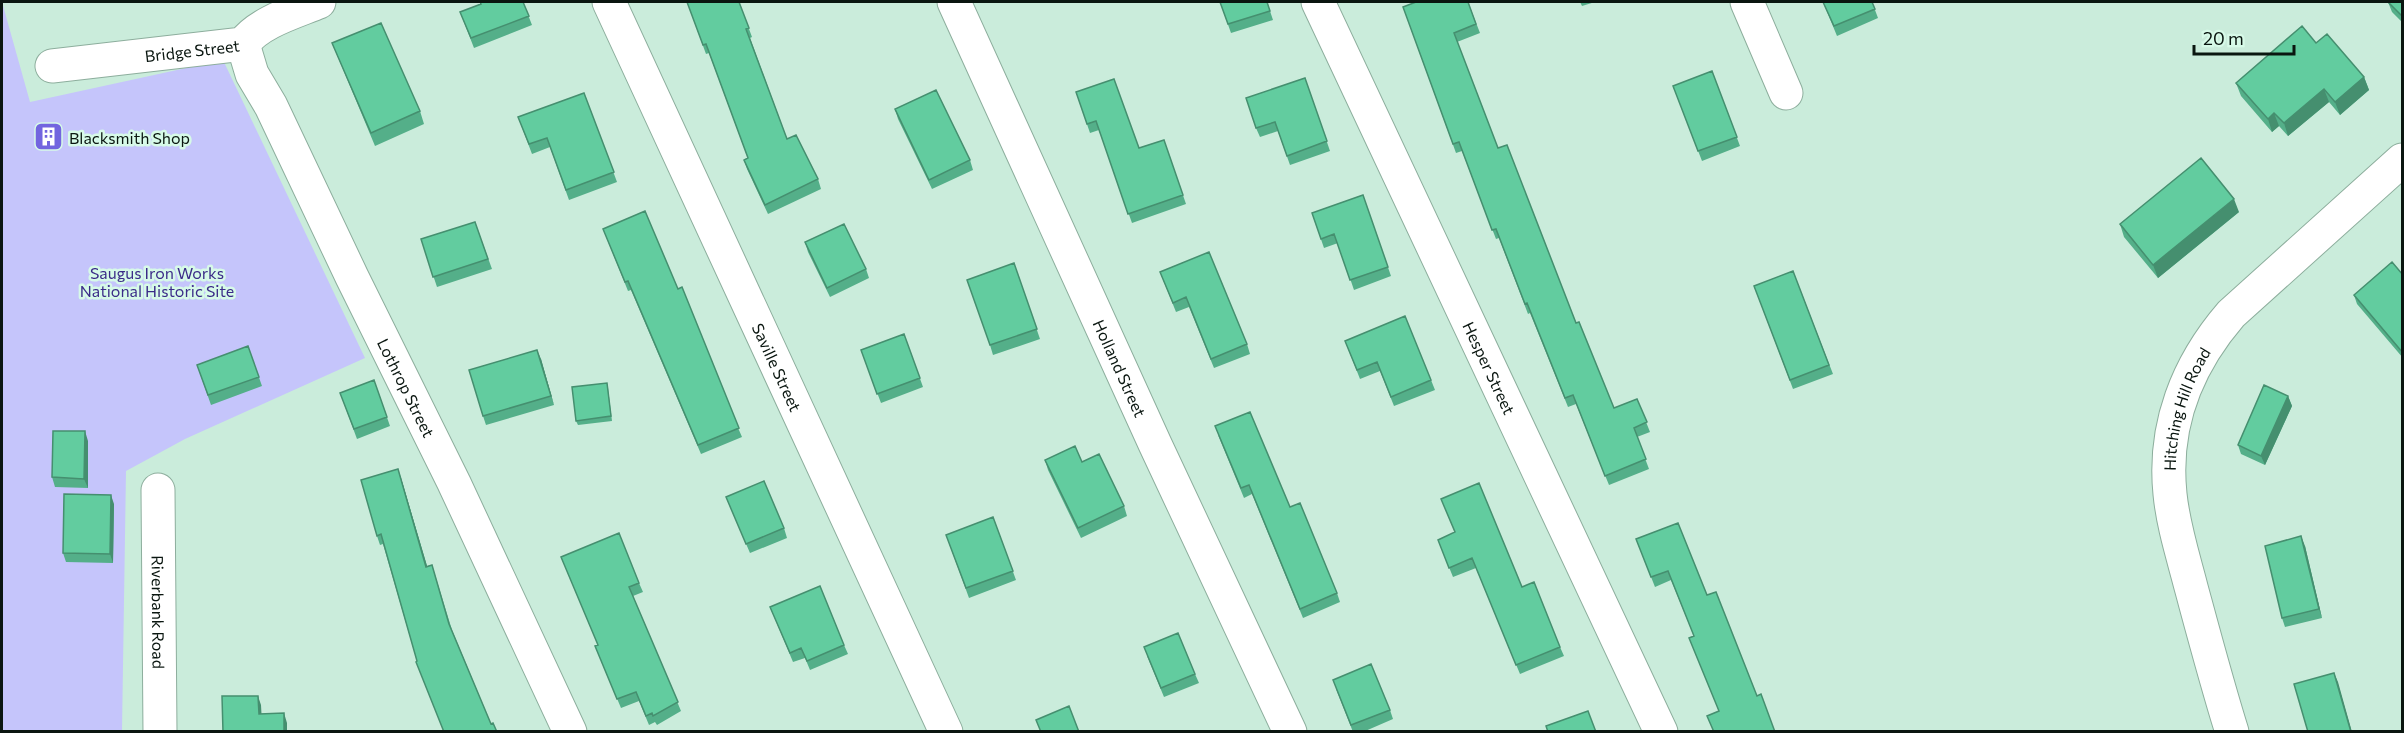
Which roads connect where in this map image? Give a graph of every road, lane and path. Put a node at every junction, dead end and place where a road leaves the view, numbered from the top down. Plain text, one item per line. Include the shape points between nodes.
1 (319, 2) edge
2 (609, 2) edge
3 (954, 2) edge
4 (1318, 2) edge
5 (1747, 2) edge
6 (243, 44) junction
7 (52, 66) dead end
8 (1785, 93) dead end
9 (2402, 163) edge
10 (158, 490) dead end
11 (160, 732) edge
12 (570, 732) edge
13 (946, 732) edge
14 (1290, 732) edge
15 (1661, 732) edge
16 (2232, 732) edge

1 - 6 street, Bridge Street via 277,20 250,35
2 - 13 street, Saville Street
3 - 14 street, Holland Street
4 - 15 street, Hesper Street
5 - 8 street
6 - 7 street, Bridge Street
6 - 12 street, Lothrop Street via 252,74 454,483
9 - 16 street, Hitching Hill Road via 2231,314 2193,367 2177,408 2168,473 2173,517
10 - 11 street, Riverbank Road

